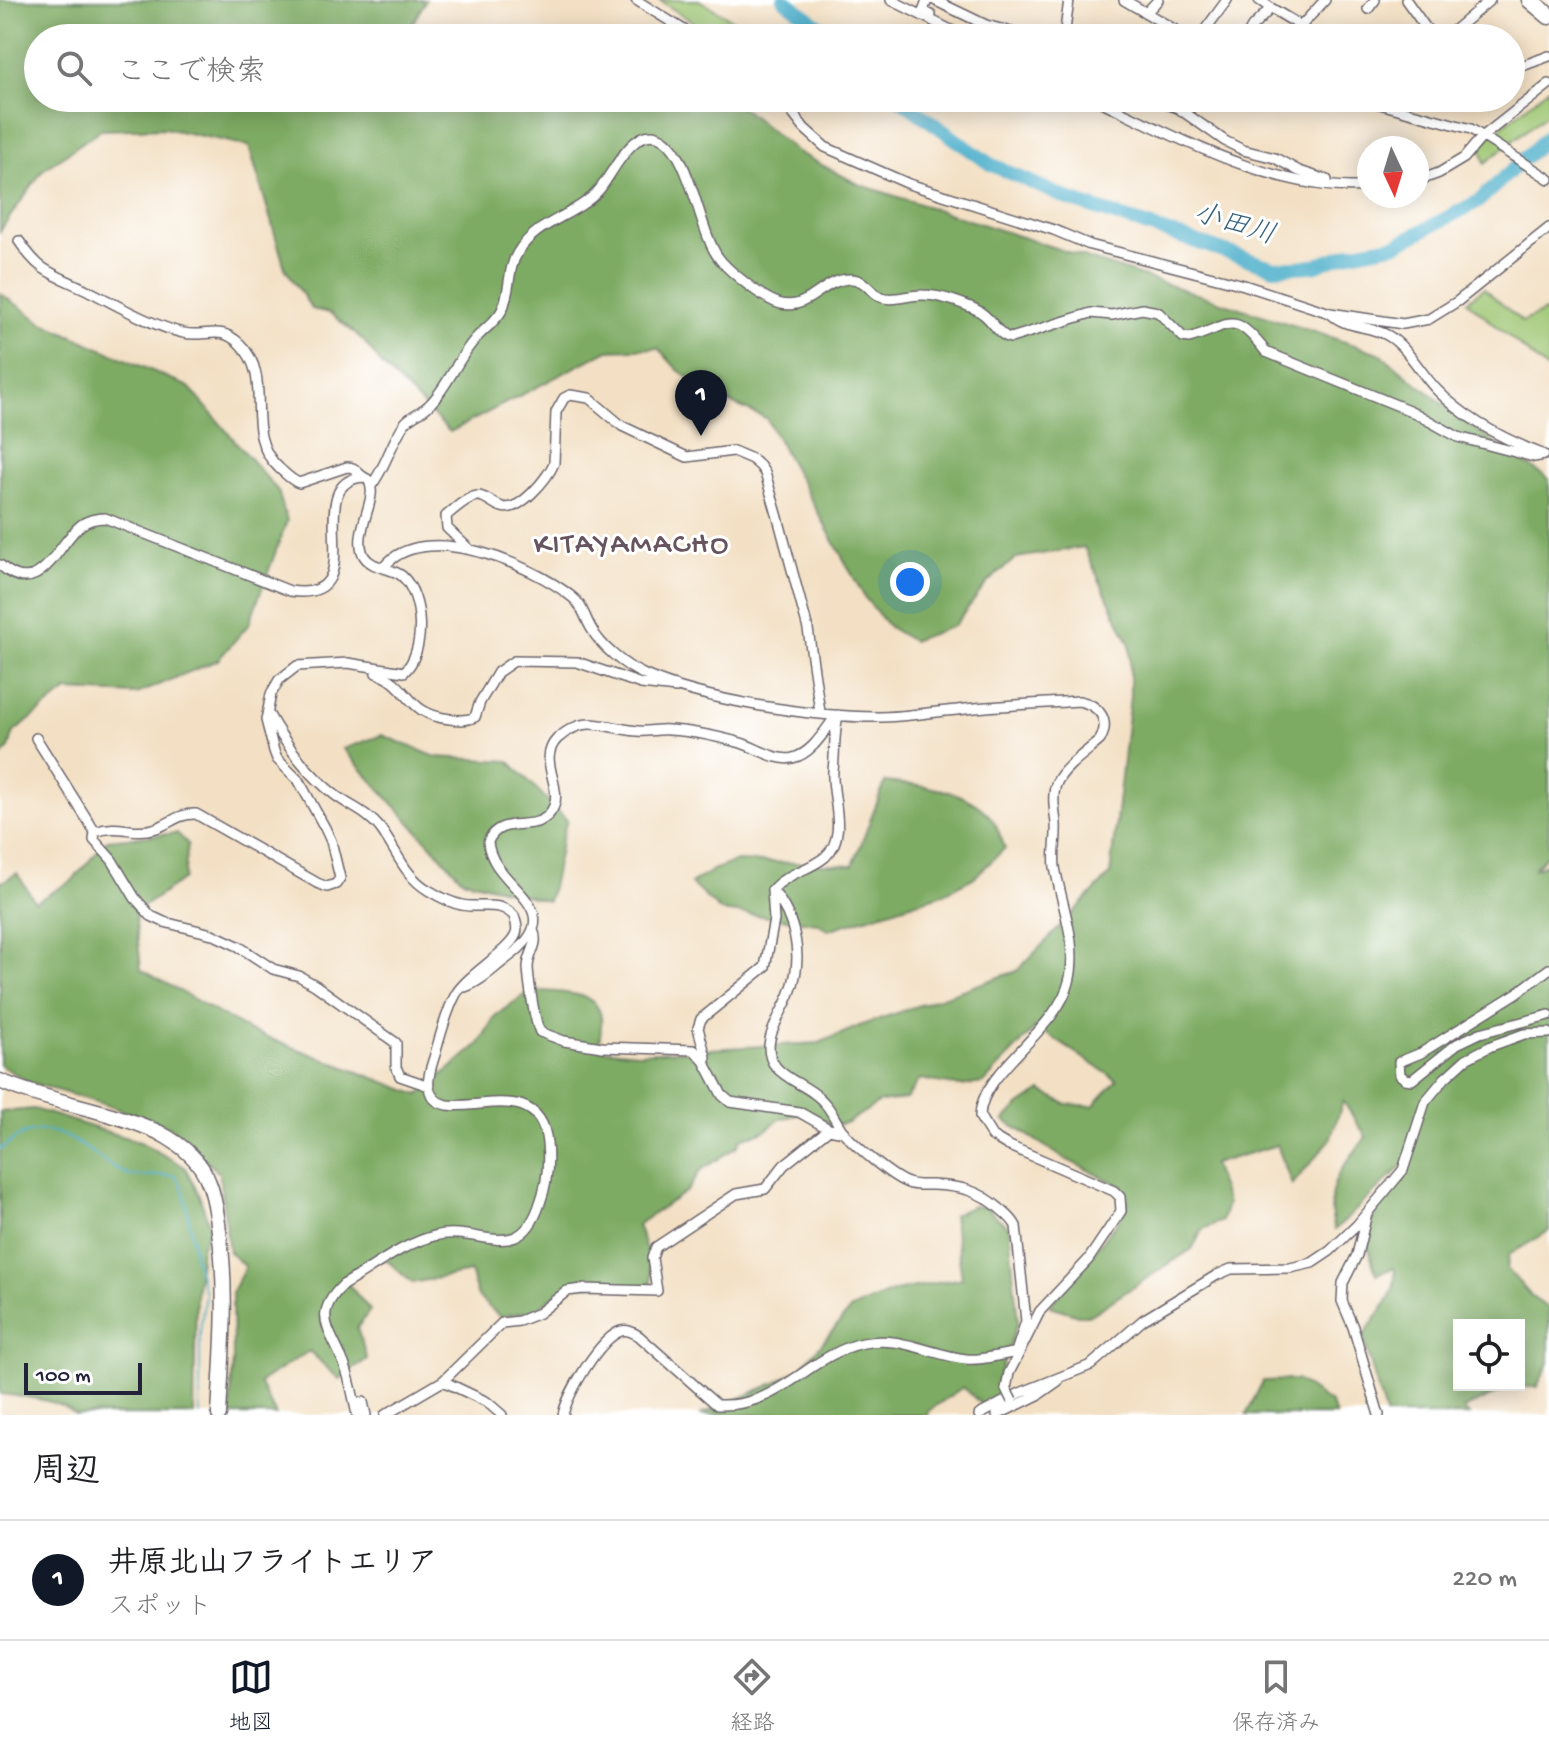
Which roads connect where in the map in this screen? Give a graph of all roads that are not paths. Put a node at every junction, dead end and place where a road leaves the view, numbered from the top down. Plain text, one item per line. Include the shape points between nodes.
1 (636, 0) edge
2 (891, 0) edge
3 (927, 0) edge
4 (934, 0) edge
5 (1069, 0) edge
6 (1124, 0) edge
7 (1158, 0) edge
8 (1227, 0) edge
9 (1259, 0) edge
10 (1325, 0) edge
11 (1375, 0) edge
12 (1406, 0) edge
13 (1490, 0) edge
14 (1530, 0) edge
15 (1271, 8) junction
16 (1368, 9) dead end
17 (1146, 13) junction
18 (1549, 16) edge
19 (675, 24) edge
20 (939, 24) edge
21 (949, 24) edge
22 (984, 24) edge
23 (1066, 24) edge
24 (1165, 24) edge
25 (1209, 24) edge
26 (1255, 24) edge
27 (1298, 24) edge
28 (1303, 24) edge
29 (1423, 24) edge
30 (1462, 24) edge
31 (1549, 56) edge
32 (1525, 65) edge
33 (1549, 84) edge
34 (1525, 104) edge
35 (792, 112) edge
36 (1124, 112) edge
37 (1184, 112) edge
38 (1415, 112) edge
39 (1515, 112) edge
40 (1484, 138) junction
41 (1429, 177) edge
42 (1549, 179) edge
43 (1341, 186) junction
44 (1357, 186) edge
45 (1548, 230) edge
46 (19, 241) dead end
47 (1330, 313) junction
48 (1547, 456) edge
49 (362, 477) junction
50 (371, 486) junction
51 (470, 550) junction
52 (0, 565) edge
53 (384, 567) junction
54 (361, 664) junction
55 (679, 686) junction
56 (820, 712) junction
57 (269, 715) junction
58 (838, 715) junction
59 (36, 738) dead end
60 (95, 832) junction
61 (772, 890) junction
62 (533, 930) junction
63 (1549, 969) edge
64 (462, 987) junction
65 (1549, 1015) edge
66 (1549, 1033) edge
67 (704, 1061) junction
68 (0, 1081) edge
69 (429, 1086) junction
70 (829, 1129) junction
71 (844, 1132) junction
72 (1368, 1211) junction
73 (1018, 1354) junction
74 (1060, 1379) junction
75 (443, 1381) junction
76 (355, 1403) junction
77 (1015, 1408) edge
78 (219, 1415) edge
79 (357, 1415) edge
80 (366, 1415) edge
81 (385, 1415) edge
82 (502, 1415) edge
83 (563, 1415) edge
84 (979, 1415) edge
85 (997, 1415) edge
86 (1379, 1415) edge

1 - 19 street
2 - 20 street
3 - 21 street via 923,11
4 - 22 street
5 - 23 street
6 - 17 street
7 - 17 street
8 - 25 street
9 - 15 street
10 - 28 street
11 - 16 street
12 - 29 street
13 - 30 street
14 - 18 highway
15 - 26 street
15 - 27 street
17 - 24 street
31 - 32 street
33 - 34 street
35 - 47 street via 825,147 909,184 1090,245
36 - 43 street via 1261,170
37 - 43 street via 1243,150
38 - 40 street
39 - 40 street
40 - 41 street via 1464,158
40 - 42 street
43 - 44 street
45 - 47 street via 1429,319 1403,324
46 - 49 street via 42,267 128,310 185,334 223,332 241,345 256,373 257,417 265,450 293,481 347,467
47 - 48 street via 1337,321 1389,336 1437,391 1468,417
48 - 50 street via 1458,437 1411,411 1266,352 1234,324 1189,338 1158,312 1142,309 1091,313 1011,338 999,333 990,318 957,302 923,295 887,299 855,279 839,279 806,302 769,300 720,260 670,143 648,135 627,149 590,200 526,241 512,264 502,311 475,339 428,407 405,423
49 - 50 street
49 - 52 street via 344,484 338,494 334,567 325,585 310,592 290,591 105,518 80,526 39,572 14,574
50 - 53 street via 361,545 369,562
51 - 53 street via 414,547
51 - 55 street via 529,569 572,596 603,645 644,674
51 - 56 street via 447,528 446,516 473,496 504,508 525,499 551,471 556,412 570,395 589,398 622,426 687,457 723,451 744,455 765,473 775,505 808,629
53 - 54 street via 404,578 415,594 420,642 404,672
54 - 55 street via 386,676 427,715 463,720 475,717 498,672 514,661 577,662 641,684
54 - 57 street via 297,666 274,688
55 - 56 street
56 - 58 street
57 - 60 street via 277,759 299,781 331,841 340,873 336,884 317,883 196,814 180,815 152,830 116,827
57 - 64 street via 316,777 380,828 422,887 463,906 502,908 514,916 517,929 512,940
58 - 61 street via 835,837 825,857 781,879
58 - 62 street via 806,752 787,759 741,743 668,730 591,724 561,735 549,749 557,798 552,812 540,822 501,827 488,842 495,861 531,905
58 - 73 street via 910,716 1079,701 1103,716 1100,740 1061,776 1054,792 1055,867 1072,954 1069,982 1046,1024 984,1094 980,1117 992,1136 1007,1145 1114,1191 1121,1211 1088,1260 1040,1311
59 - 60 street
60 - 69 street via 94,840 151,916 212,934 273,969 315,985 396,1043 400,1076
61 - 67 street via 774,920 765,967 701,1019
61 - 71 street via 787,911 796,945 794,982 770,1040 771,1060 828,1105
62 - 64 street via 514,953
62 - 67 street via 536,945 528,966 540,1032 602,1047 694,1050
63 - 65 street via 1399,1062 1400,1075 1412,1080 1457,1044 1480,1033
64 - 69 street via 437,1049
66 - 72 street via 1524,1034 1491,1046 1445,1078 1425,1102 1403,1170
67 - 70 street via 730,1102 799,1112
68 - 78 main road via 157,1132 201,1167 216,1206 224,1265
69 - 76 street via 441,1104 509,1101 538,1116 547,1150 543,1195 531,1227 515,1237 497,1241 461,1233 431,1236 332,1296 325,1325
70 - 71 street
70 - 75 street via 784,1165 765,1189 736,1194 656,1247 652,1258 657,1291 567,1291 539,1313 502,1323
71 - 73 street via 907,1183 975,1191 1013,1220 1026,1321
72 - 74 street via 1312,1263 1231,1269 1217,1275 1143,1320 1091,1365
72 - 86 street via 1357,1255 1343,1283 1342,1301
73 - 77 street, bridge via 1006,1389
73 - 83 street via 965,1359 887,1340 866,1343 830,1354 790,1384 759,1398 717,1405 639,1336 621,1331 603,1346 570,1392
74 - 77 street
74 - 84 street
75 - 81 street
75 - 82 street
76 - 79 street
76 - 80 street via 363,1402
77 - 85 street

